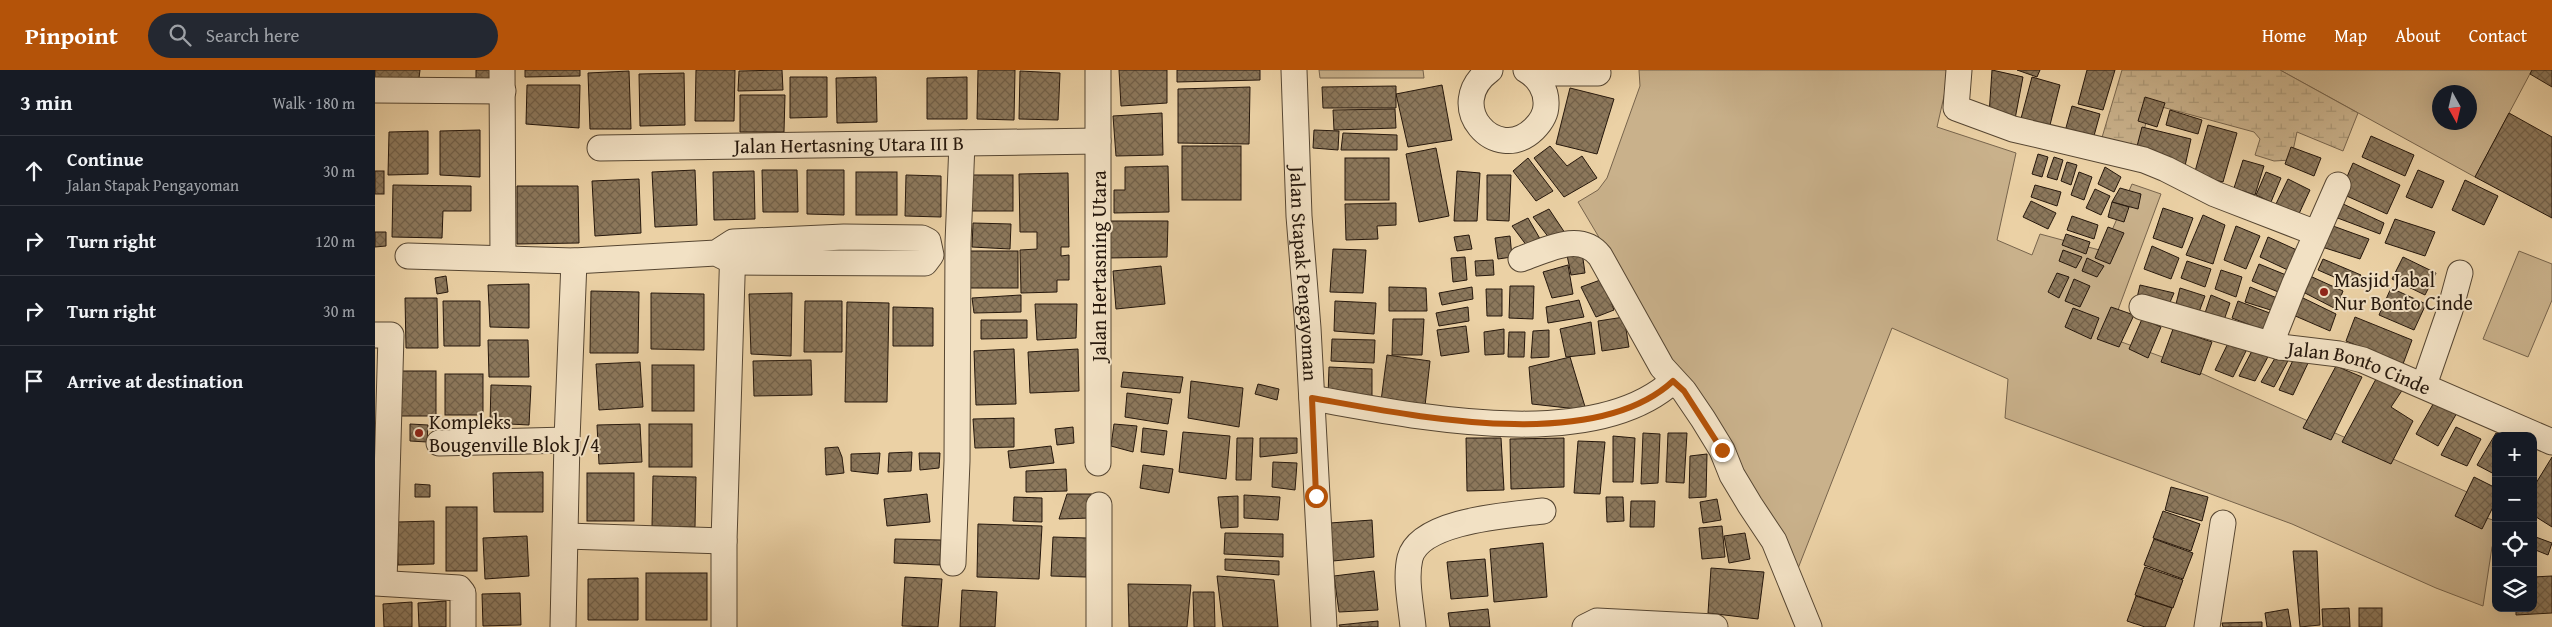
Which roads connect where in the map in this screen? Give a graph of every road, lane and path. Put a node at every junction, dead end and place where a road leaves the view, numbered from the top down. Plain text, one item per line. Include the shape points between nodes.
1 (1098, 70) edge
2 (1294, 70) edge
3 (1489, 70) edge
4 (1959, 70) edge
5 (1530, 73) edge
6 (1598, 73) dead end
7 (502, 80) edge
8 (459, 81) edge
9 (375, 90) edge
10 (1098, 141) junction
11 (962, 143) junction
12 (600, 148) dead end
13 (2338, 186) dead end
14 (2316, 233) junction
15 (728, 252) junction
16 (408, 256) dead end
17 (503, 258) junction
18 (1521, 259) dead end
19 (574, 261) junction
20 (2460, 273) dead end
21 (2141, 307) dead end
22 (375, 335) edge
23 (2280, 347) junction
24 (1673, 381) junction
25 (2424, 385) junction
26 (1312, 398) junction
27 (567, 440) junction
28 (2552, 442) edge
29 (439, 443) dead end
30 (382, 452) edge
31 (1098, 463) dead end
32 (1099, 505) dead end
33 (1543, 511) dead end
34 (2223, 523) dead end
35 (567, 536) junction
36 (724, 541) junction
37 (953, 563) dead end
38 (380, 583) edge
39 (463, 627) edge
40 (563, 627) edge
41 (724, 627) edge
42 (1099, 627) edge
43 (1324, 627) edge
44 (1413, 627) edge
45 (1585, 627) edge
46 (1715, 627) edge
47 (1809, 627) edge
48 (2207, 627) edge

1 - 10 street, Jalan Hertasning Utara
2 - 26 street, Jalan Stapak Pengayoman via 1299,216
3 - 5 street via 1474,85 1470,108 1480,128 1499,139 1521,138 1541,122 1546,106 1544,90
4 - 14 street via 1956,108 2013,129 2144,160 2215,194
5 - 6 street
7 - 8 street
7 - 17 street
8 - 9 street
10 - 11 street, Jalan Hertasning Utara III B
10 - 31 street, Jalan Hertasning Utara
11 - 12 street, Jalan Hertasning Utara III B
11 - 37 street
13 - 14 street, Jalan Bonto Cinde
14 - 23 street, Jalan Bonto Cinde via 2275,332
15 - 15 street via 844,237 922,238 931,246 931,255 925,264
15 - 19 street
15 - 36 street via 730,390
16 - 17 street
17 - 19 street
18 - 24 street via 1573,243 1582,242 1593,248
19 - 27 street
20 - 25 street
21 - 23 street
22 - 30 street via 391,335
23 - 25 street, Jalan Bonto Cinde via 2355,358
24 - 26 street via 1654,395 1616,412 1554,424 1455,421
24 - 47 street via 1684,391 1722,450 1741,490 1774,541
25 - 28 street, Jalan Bonto Cinde
26 - 43 street, Jalan Stapak Pengayoman
27 - 29 street
27 - 35 street
30 - 38 street
32 - 42 street
33 - 44 street via 1468,522 1440,530 1415,547 1409,572
34 - 48 street
35 - 36 street
35 - 40 street
36 - 41 street
38 - 39 street via 459,588 463,593
45 - 46 street via 1597,621

